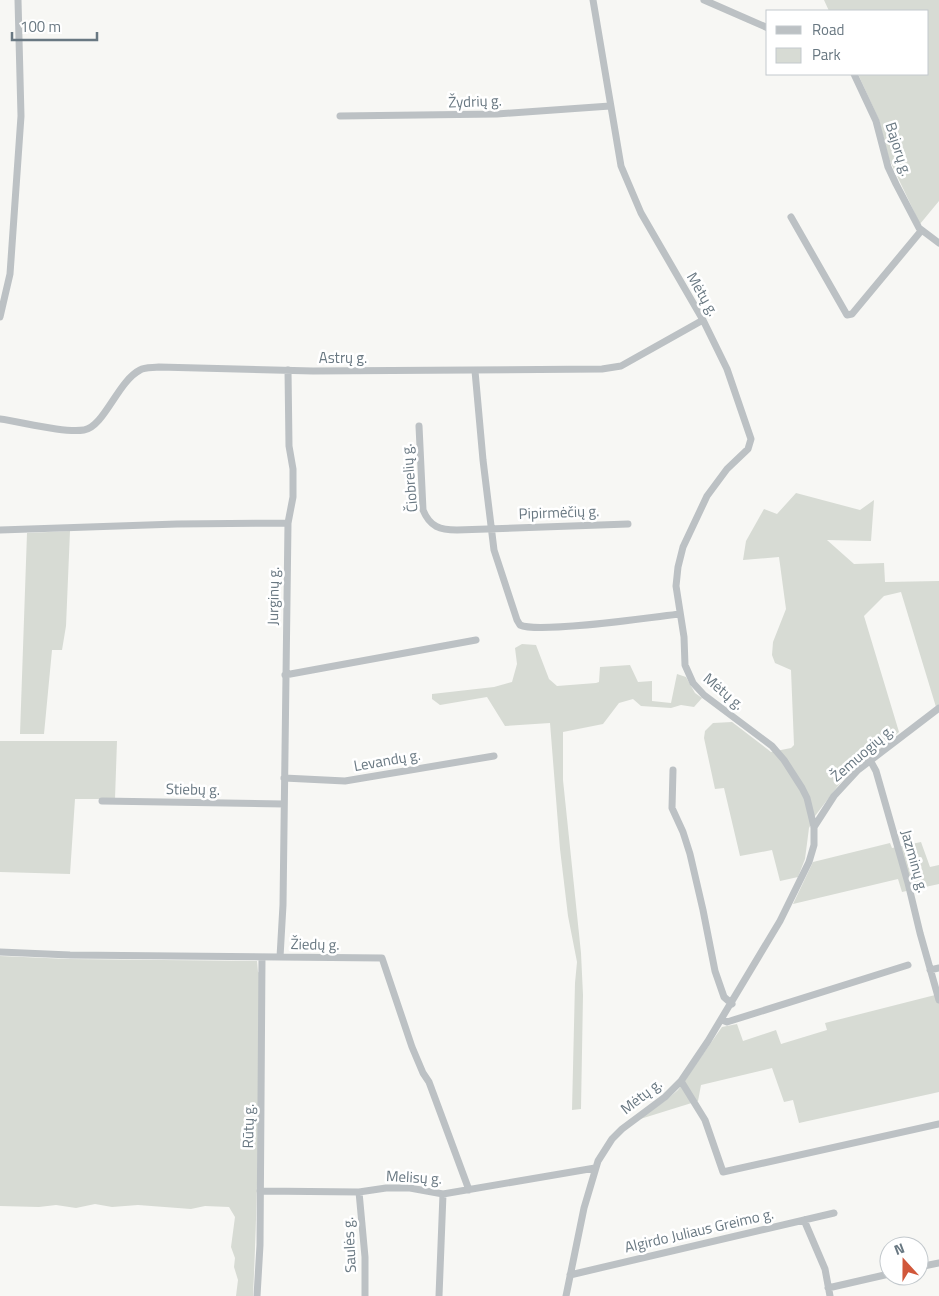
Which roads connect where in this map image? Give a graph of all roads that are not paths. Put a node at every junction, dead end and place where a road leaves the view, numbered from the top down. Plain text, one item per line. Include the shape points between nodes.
1 (18, 0) edge
2 (593, 0) edge
3 (704, 0) edge
4 (766, 27) edge
5 (854, 75) edge
6 (610, 106) junction
7 (340, 116) dead end
8 (791, 217) dead end
9 (921, 231) junction
10 (939, 243) edge
11 (0, 317) edge
12 (702, 320) junction
13 (288, 370) junction
14 (475, 371) junction
15 (0, 419) edge
16 (419, 426) dead end
17 (288, 523) junction
18 (628, 524) dead end
19 (491, 529) junction
20 (0, 530) edge
21 (680, 614) junction
22 (476, 640) dead end
23 (285, 675) junction
24 (939, 708) edge
25 (494, 756) dead end
26 (870, 760) junction
27 (673, 770) dead end
28 (284, 778) junction
29 (102, 801) dead end
30 (284, 804) junction
31 (814, 827) junction
32 (0, 952) edge
33 (262, 957) junction
34 (280, 957) junction
35 (908, 965) dead end
36 (939, 968) edge
37 (930, 970) junction
38 (939, 1000) edge
39 (732, 1004) junction
40 (722, 1020) junction
41 (681, 1081) junction
42 (939, 1124) edge
43 (595, 1168) junction
44 (469, 1190) junction
45 (260, 1191) junction
46 (359, 1192) junction
47 (443, 1194) junction
48 (834, 1213) dead end
49 (804, 1220) junction
50 (570, 1275) junction
51 (879, 1276) edge
52 (828, 1288) junction
53 (257, 1296) edge
54 (365, 1296) edge
55 (439, 1296) edge
56 (566, 1296) edge
57 (830, 1296) edge

1 - 11 street via 20,125 10,274
2 - 6 street, Mėtų g.
3 - 4 street
5 - 9 street, Bajorų g. via 876,121 888,167
6 - 7 street, Žydrių g. via 497,114
6 - 12 street, Mėtų g. via 621,166 630,189
8 - 9 street via 847,315 852,314
9 - 10 street
12 - 14 street, Astrų g. via 621,366 580,370
12 - 21 street, Mėtų g. via 727,369 751,443 707,496 683,547 676,586
13 - 14 street, Astrų g.
13 - 15 street, Astrų g. via 142,369 118,391 99,420 84,430
13 - 17 street, Jurginų g. via 293,497
14 - 19 street
16 - 19 street, Čiobrelių g. via 423,510 428,520 442,530
17 - 20 street
17 - 23 street, Jurginų g.
18 - 19 street, Pipirmėčių g.
19 - 21 street via 494,550 516,620 525,628
21 - 31 street, Mėtų g. via 685,665 693,683 704,696 770,745 784,760 802,788
22 - 23 street
23 - 28 street, Jurginų g.
24 - 26 street, Žemuogių g.
25 - 28 street, Levandų g. via 345,781
26 - 31 street, Žemuogių g. via 839,790
26 - 37 street, Jazminų g. via 876,771
27 - 39 street via 672,808 690,854 715,971 724,997
28 - 30 street, Jurginų g.
29 - 30 street, Stiebų g.
30 - 34 street, Jurginų g.
31 - 39 street, Mėtų g. via 814,845 809,862 780,921
32 - 33 street, Žiedų g.
33 - 34 street, Žiedų g.
33 - 45 street, Rūtų g.
34 - 44 street, Žiedų g. via 382,958 412,1047 429,1082
35 - 40 street via 727,1022
36 - 37 street
37 - 38 street, Jazminų g.
39 - 40 street, Mėtų g.
40 - 41 street, Mėtų g.
41 - 42 street via 705,1120 723,1172
41 - 43 street, Mėtų g. via 622,1129 604,1150
43 - 44 street, Melisų g.
43 - 50 street, Mėtų g.
44 - 47 street, Melisų g.
45 - 46 street, Melisų g.
45 - 53 street, Rūtų g.
46 - 47 street, Melisų g. via 410,1188
46 - 54 street, Saulės g.
47 - 55 street
48 - 49 street, Algirdo Juliaus Greimo g.
49 - 50 street, Algirdo Juliaus Greimo g.
49 - 52 street via 822,1260
50 - 56 street, Mėtų g.
51 - 52 street
52 - 57 street

